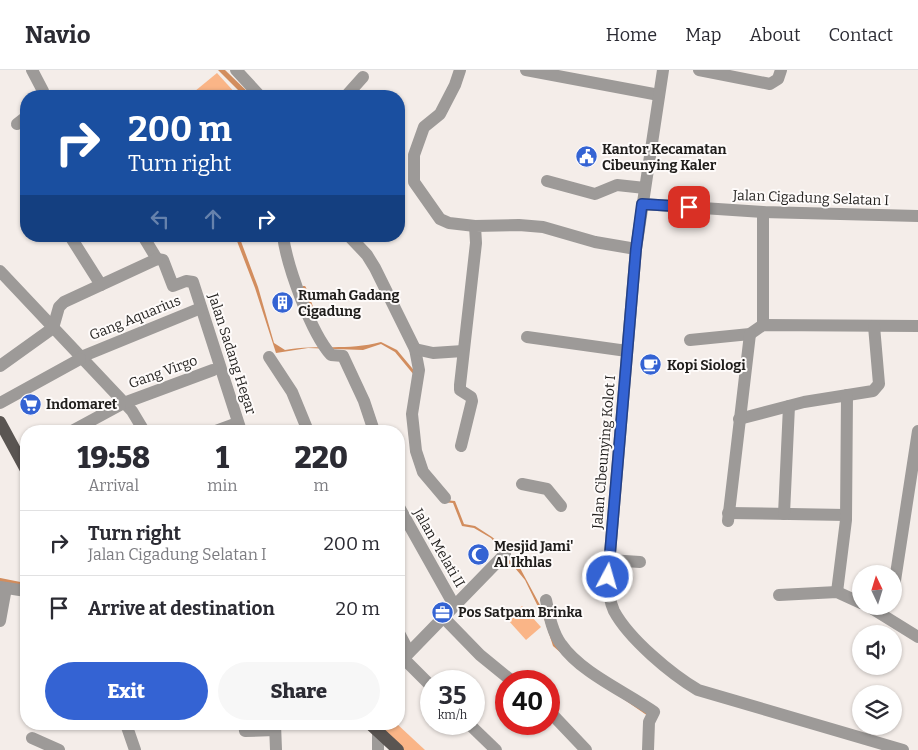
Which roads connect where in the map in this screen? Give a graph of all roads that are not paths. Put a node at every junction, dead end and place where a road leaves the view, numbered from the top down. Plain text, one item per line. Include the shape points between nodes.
1 (32, 70) edge
2 (236, 70) edge
3 (460, 70) edge
4 (526, 70) edge
5 (663, 70) edge
6 (699, 70) edge
7 (781, 70) edge
8 (363, 77) dead end
9 (43, 90) edge
10 (254, 90) edge
11 (351, 90) edge
12 (659, 95) junction
13 (547, 182) dead end
14 (645, 188) junction
15 (642, 204) junction
16 (763, 212) junction
17 (918, 216) edge
18 (475, 234) junction
19 (74, 242) edge
20 (147, 242) edge
21 (285, 242) edge
22 (355, 242) edge
23 (636, 249) junction
24 (157, 259) junction
25 (0, 271) edge
26 (101, 285) junction
27 (201, 308) junction
28 (763, 325) junction
29 (874, 326) junction
30 (918, 326) edge
31 (53, 328) junction
32 (750, 334) junction
33 (527, 337) dead end
34 (690, 340) dead end
35 (415, 349) junction
36 (463, 350) junction
37 (627, 351) junction
38 (269, 357) dead end
39 (81, 358) junction
40 (0, 366) edge
41 (213, 370) dead end
42 (847, 395) junction
43 (0, 404) edge
44 (122, 404) junction
45 (790, 406) junction
46 (739, 420) junction
47 (0, 422) edge
48 (83, 425) edge
49 (140, 425) edge
50 (237, 425) edge
51 (306, 425) edge
52 (372, 425) edge
53 (918, 431) edge
54 (461, 446) dead end
55 (20, 455) edge
56 (522, 484) dead end
57 (445, 498) dead end
58 (561, 506) dead end
59 (784, 514) junction
60 (846, 515) junction
61 (405, 518) edge
62 (501, 558) dead end
63 (609, 560) junction
64 (640, 562) dead end
65 (897, 565) edge
66 (3, 588) edge
67 (20, 589) edge
68 (837, 592) junction
69 (779, 595) dead end
70 (852, 599) edge
71 (546, 600) dead end
72 (454, 605) junction
73 (893, 615) edge
74 (443, 617) junction
75 (0, 621) edge
76 (918, 637) edge
77 (405, 657) edge
78 (405, 659) edge
79 (498, 670) edge
80 (420, 675) edge
81 (560, 723) edge
82 (128, 730) edge
83 (275, 730) edge
84 (374, 730) edge
85 (376, 730) edge
86 (478, 735) edge
87 (32, 738) dead end
88 (487, 745) edge
89 (59, 750) edge
90 (135, 750) edge
91 (276, 750) edge
92 (378, 750) edge
93 (398, 750) edge
94 (496, 750) edge
95 (586, 750) edge
96 (648, 750) edge
97 (903, 750) edge

1 - 9 street
2 - 10 street
3 - 18 street via 456,85 440,114 424,127 414,155 414,182 440,218
4 - 12 street
5 - 12 street, Jalan Cibeunying Kolot I
6 - 7 street via 770,84 778,79
8 - 11 street
12 - 14 street, Jalan Cibeunying Kolot I
13 - 14 street via 595,194 618,185
14 - 15 street, Jalan Cibeunying Kolot I
15 - 16 street, Jalan Cigadung Selatan I
15 - 23 street, Jalan Cibeunying Kolot I
16 - 17 street, Jalan Cigadung Selatan I
16 - 28 street
18 - 23 street via 519,224
18 - 36 street
19 - 26 street
20 - 24 street
21 - 52 street via 319,338 328,353 343,356
22 - 35 street via 375,268
23 - 37 street, Jalan Cibeunying Kolot I
24 - 26 street
24 - 27 street, Jalan Sadang Hegar via 163,260 173,286 193,282
25 - 31 street
26 - 31 street via 64,302 59,307
27 - 39 street, Gang Aquarius
27 - 50 street, Jalan Sadang Hegar
28 - 29 street
28 - 32 street
29 - 30 street
29 - 42 street via 877,388
31 - 39 street
31 - 40 street
32 - 34 street
32 - 46 street
33 - 37 street
35 - 36 street via 433,353
35 - 57 street via 419,370 412,414 416,451 423,472
36 - 54 street via 460,390 472,400
37 - 63 street, Jalan Cibeunying Kolot I
38 - 51 street via 292,392
39 - 43 street, Gang Aquarius
39 - 44 street
41 - 44 street, Gang Virgo
42 - 45 street
42 - 60 street
44 - 48 street, Gang Virgo
44 - 49 street via 132,411
45 - 46 street
45 - 59 street
46 - 59 street via 728,517
47 - 55 main road
53 - 65 street
56 - 58 street via 546,490
59 - 60 street
60 - 68 street
61 - 72 street, Jalan Melati II
62 - 72 street
63 - 64 street
63 - 97 street, Jalan Cibeunying Kolot I via 608,589 615,612 644,646 690,686 706,694
66 - 67 street
66 - 75 street
68 - 69 street
68 - 70 street
71 - 96 street via 550,620 561,644 589,671 652,710
72 - 74 street
73 - 76 street
74 - 77 street
74 - 79 street
78 - 80 street
81 - 95 street
82 - 90 street
83 - 91 street
84 - 92 street
85 - 93 main road
86 - 88 street
87 - 89 street
88 - 94 street

